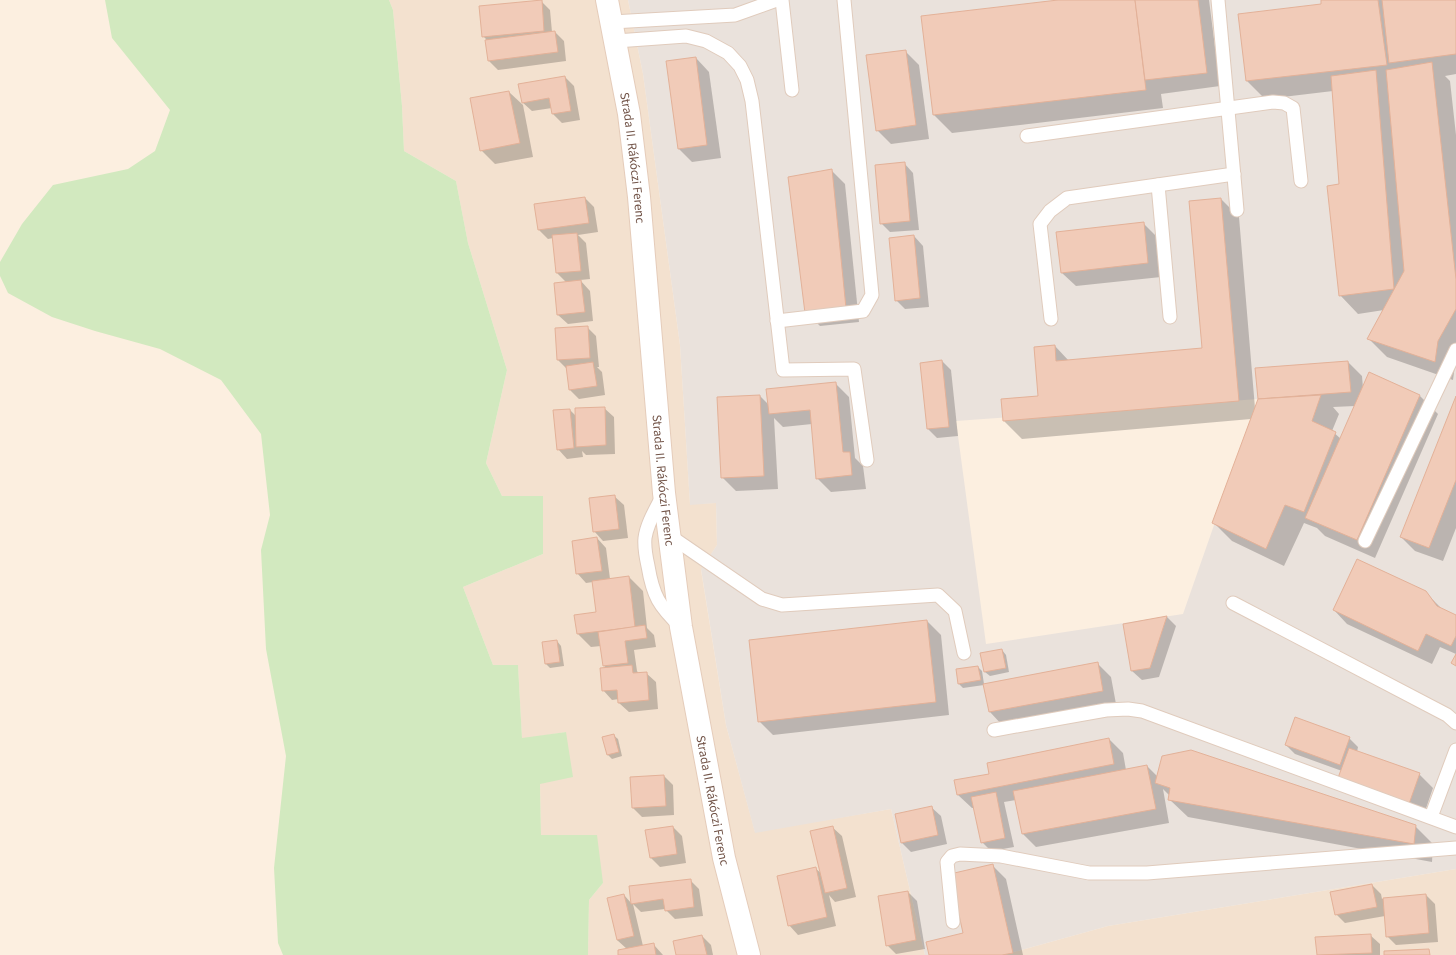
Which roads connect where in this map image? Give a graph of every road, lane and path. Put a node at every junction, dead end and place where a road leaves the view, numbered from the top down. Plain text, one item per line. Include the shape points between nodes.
1 (607, 0) edge
2 (777, 0) edge
3 (782, 0) edge
4 (844, 0) edge
5 (1218, 0) edge
6 (614, 32) junction
7 (792, 90) dead end
8 (1228, 108) junction
9 (1027, 136) dead end
10 (1234, 174) junction
11 (1301, 181) dead end
12 (1158, 185) junction
13 (1237, 210) dead end
14 (1170, 317) dead end
15 (1051, 319) dead end
16 (777, 321) junction
17 (1456, 350) edge
18 (867, 460) dead end
19 (664, 493) junction
20 (670, 536) junction
21 (1365, 541) dead end
22 (1233, 603) dead end
23 (681, 627) junction
24 (964, 653) dead end
25 (1456, 723) edge
26 (994, 730) dead end
27 (1456, 750) edge
28 (1432, 817) junction
29 (1456, 827) edge
30 (1456, 848) edge
31 (953, 922) dead end
32 (749, 955) edge

1 - 6 main road, Strada II. Rákóczi Ferenc
2 - 6 lane via 735,15
3 - 7 lane
4 - 16 lane via 872,295 863,311
5 - 8 lane
6 - 16 lane via 686,36 706,41 728,53 740,66 747,80 752,101
6 - 19 main road, Strada II. Rákóczi Ferenc via 629,114 639,197
8 - 9 lane
8 - 10 lane
8 - 11 lane via 1273,102 1284,103 1293,108
10 - 12 lane
10 - 13 lane
12 - 14 lane
12 - 15 lane via 1067,198 1050,211 1040,224
16 - 18 lane via 783,370 854,369
17 - 21 lane
19 - 20 main road, Strada II. Rákóczi Ferenc
19 - 23 lane via 650,521 645,538 645,553 654,595 664,611
20 - 23 main road, Strada II. Rákóczi Ferenc
20 - 24 lane via 762,599 782,605 938,595 955,611
22 - 25 lane via 1447,715
23 - 32 main road, Strada II. Rákóczi Ferenc via 724,858
26 - 28 lane via 1106,710 1142,710
27 - 28 lane
28 - 29 lane
30 - 31 lane via 1147,873 1089,873 1001,856 960,854 952,856 947,862

